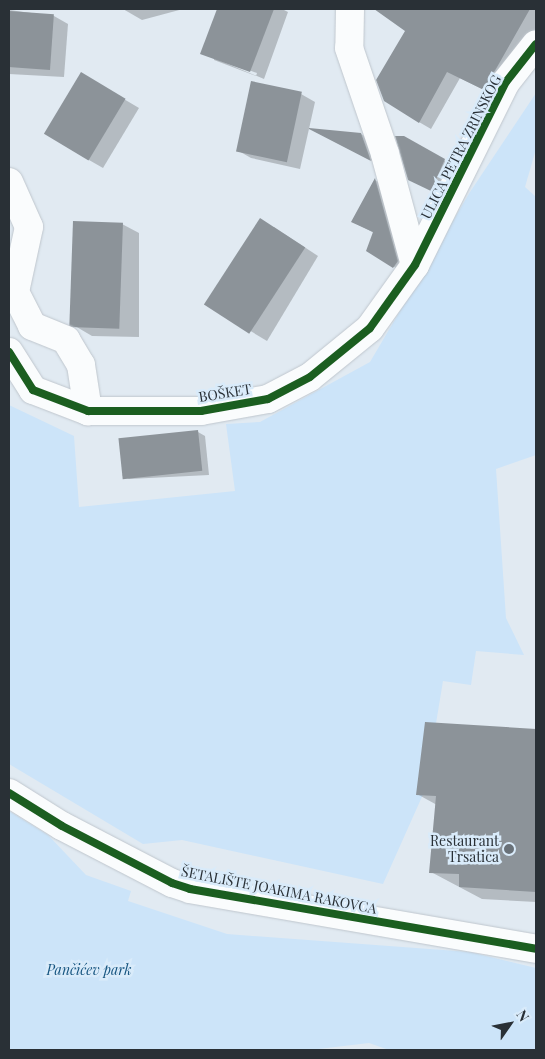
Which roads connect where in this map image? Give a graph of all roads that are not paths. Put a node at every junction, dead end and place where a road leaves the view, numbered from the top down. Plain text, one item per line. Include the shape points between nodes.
1 (350, 9) edge
2 (536, 44) edge
3 (9, 182) edge
4 (415, 266) junction
5 (9, 352) edge
6 (88, 411) junction
7 (9, 793) edge
8 (536, 949) edge

1 - 4 street via 349,48 385,154
2 - 4 street, ULICA PETRA ZRINSKOG via 506,82
3 - 6 street via 29,227 15,292 32,326 66,340 81,365
4 - 6 street, BOŠKET via 370,328 310,377 268,399 201,411
5 - 6 street, BOŠKET via 33,390
7 - 8 street, ŠETALIŠTE JOAKIMA RAKOVCA via 172,883

